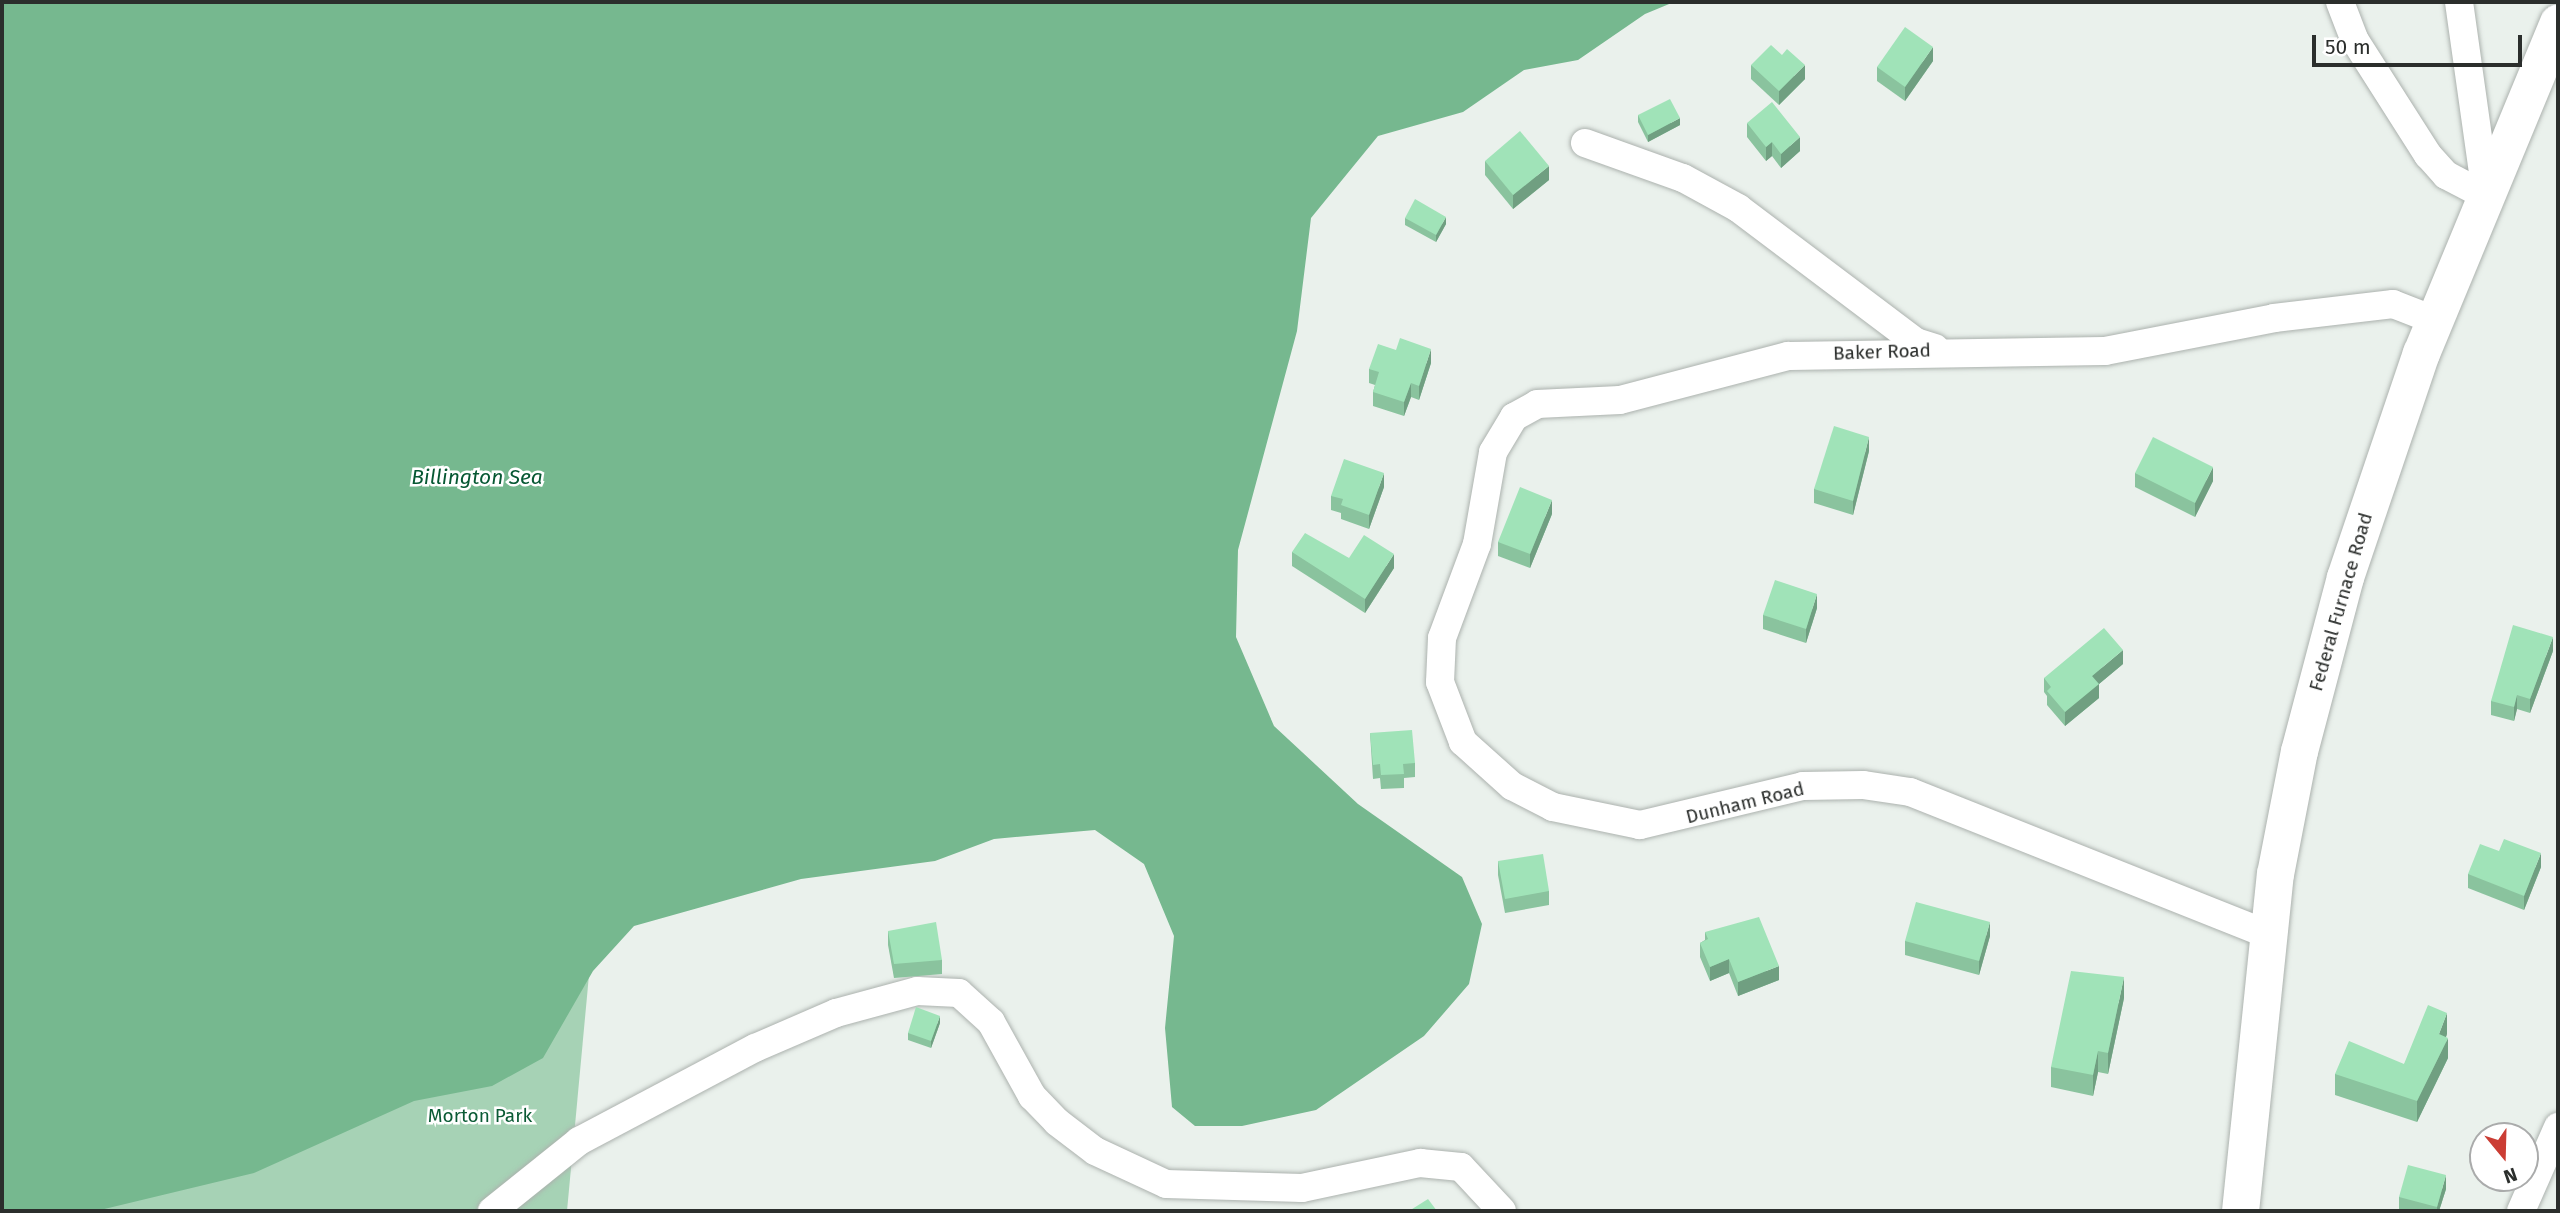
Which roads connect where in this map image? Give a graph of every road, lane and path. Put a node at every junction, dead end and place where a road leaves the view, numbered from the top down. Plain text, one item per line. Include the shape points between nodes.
1 (2340, 2) edge
2 (2459, 2) edge
3 (2558, 22) edge
4 (1585, 143) dead end
5 (2486, 195) junction
6 (2434, 320) junction
7 (1940, 350) junction
8 (1483, 509) joint
9 (2267, 934) junction
10 (2558, 1127) edge
11 (492, 1211) edge
12 (1502, 1211) edge
13 (2240, 1211) edge
14 (2521, 1211) edge

1 - 5 street via 2354,40 2428,155 2446,175
2 - 5 street
3 - 5 main road, Federal Furnace Road
4 - 7 street via 1683,178 1738,208 1916,342
5 - 6 main road, Federal Furnace Road
6 - 7 street, Baker Road via 2393,304 2274,318 2105,351 1995,358
6 - 9 main road, Federal Furnace Road via 2345,577 2299,751
7 - 8 street, Baker Road via 1788,356 1620,400 1537,404 1514,416 1493,452
8 - 9 street, Dunham Road via 1442,638 1440,682 1463,742 1512,786 1553,807 1640,825 1803,786 1864,785 1910,792
9 - 13 main road, Federal Furnace Road
10 - 14 street
11 - 12 street via 579,1141 755,1048 836,1013 917,991 959,993 991,1022 1032,1096 1057,1122 1095,1151 1166,1184 1302,1188 1420,1163 1461,1167

